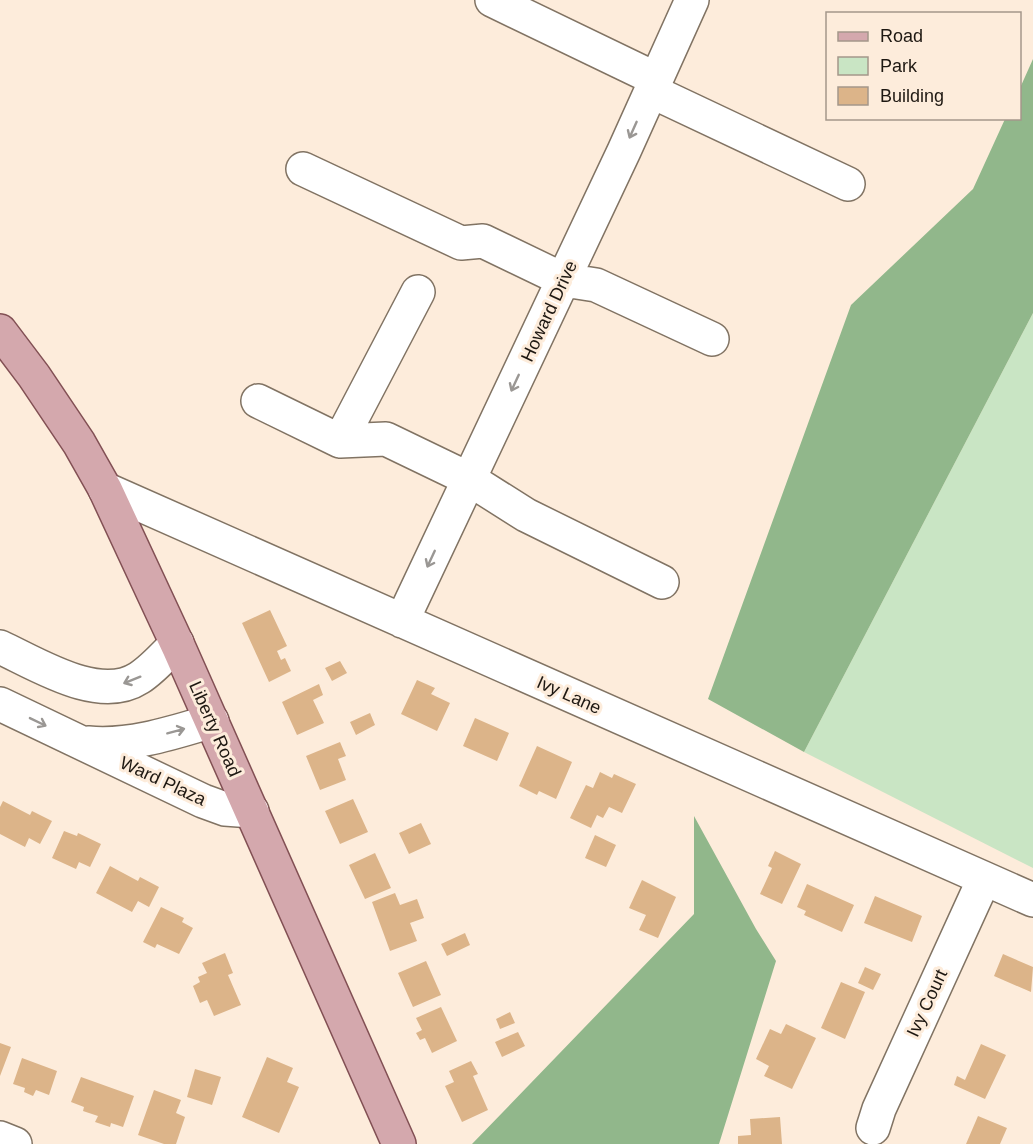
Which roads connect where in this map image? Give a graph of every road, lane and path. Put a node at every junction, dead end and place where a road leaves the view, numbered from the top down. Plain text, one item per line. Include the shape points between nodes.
1 (492, 0) edge
2 (692, 0) edge
3 (654, 85) junction
4 (303, 169) dead end
5 (848, 184) dead end
6 (564, 280) junction
7 (418, 292) dead end
8 (0, 331) edge
9 (712, 339) dead end
10 (258, 401) dead end
11 (340, 441) junction
12 (469, 479) junction
13 (105, 489) junction
14 (662, 582) dead end
15 (402, 621) junction
16 (177, 643) junction
17 (0, 647) edge
18 (0, 704) edge
19 (212, 722) junction
20 (77, 741) junction
21 (252, 811) junction
22 (984, 879) junction
23 (1033, 900) edge
24 (873, 1128) dead end
25 (0, 1138) edge
26 (15, 1144) edge
27 (399, 1144) edge

1 - 3 street
2 - 3 street, Howard Drive
3 - 5 street
3 -> 6 street, Howard Drive
4 - 6 street via 461,243 483,241
6 - 9 street via 596,285
6 -> 12 street, Howard Drive
7 - 11 street
8 - 13 main road, Liberty Road via 79,443
10 - 11 street
11 - 12 street via 386,439
12 - 14 street via 526,515
12 -> 15 street, Howard Drive
13 - 15 street, Ivy Lane
13 - 16 main road, Liberty Road
15 - 22 street, Ivy Lane
16 -> 17 street via 138,679 101,686 74,681
16 - 19 main road, Liberty Road
18 -> 20 street, Ward Plaza
20 -> 19 street, Ward Plaza via 115,743
19 - 21 main road, Liberty Road
20 - 21 street, Ward Plaza via 203,801 225,809
21 - 27 main road, Liberty Road
22 - 23 street, Ivy Lane
22 - 24 street, Ivy Court
25 - 26 street

